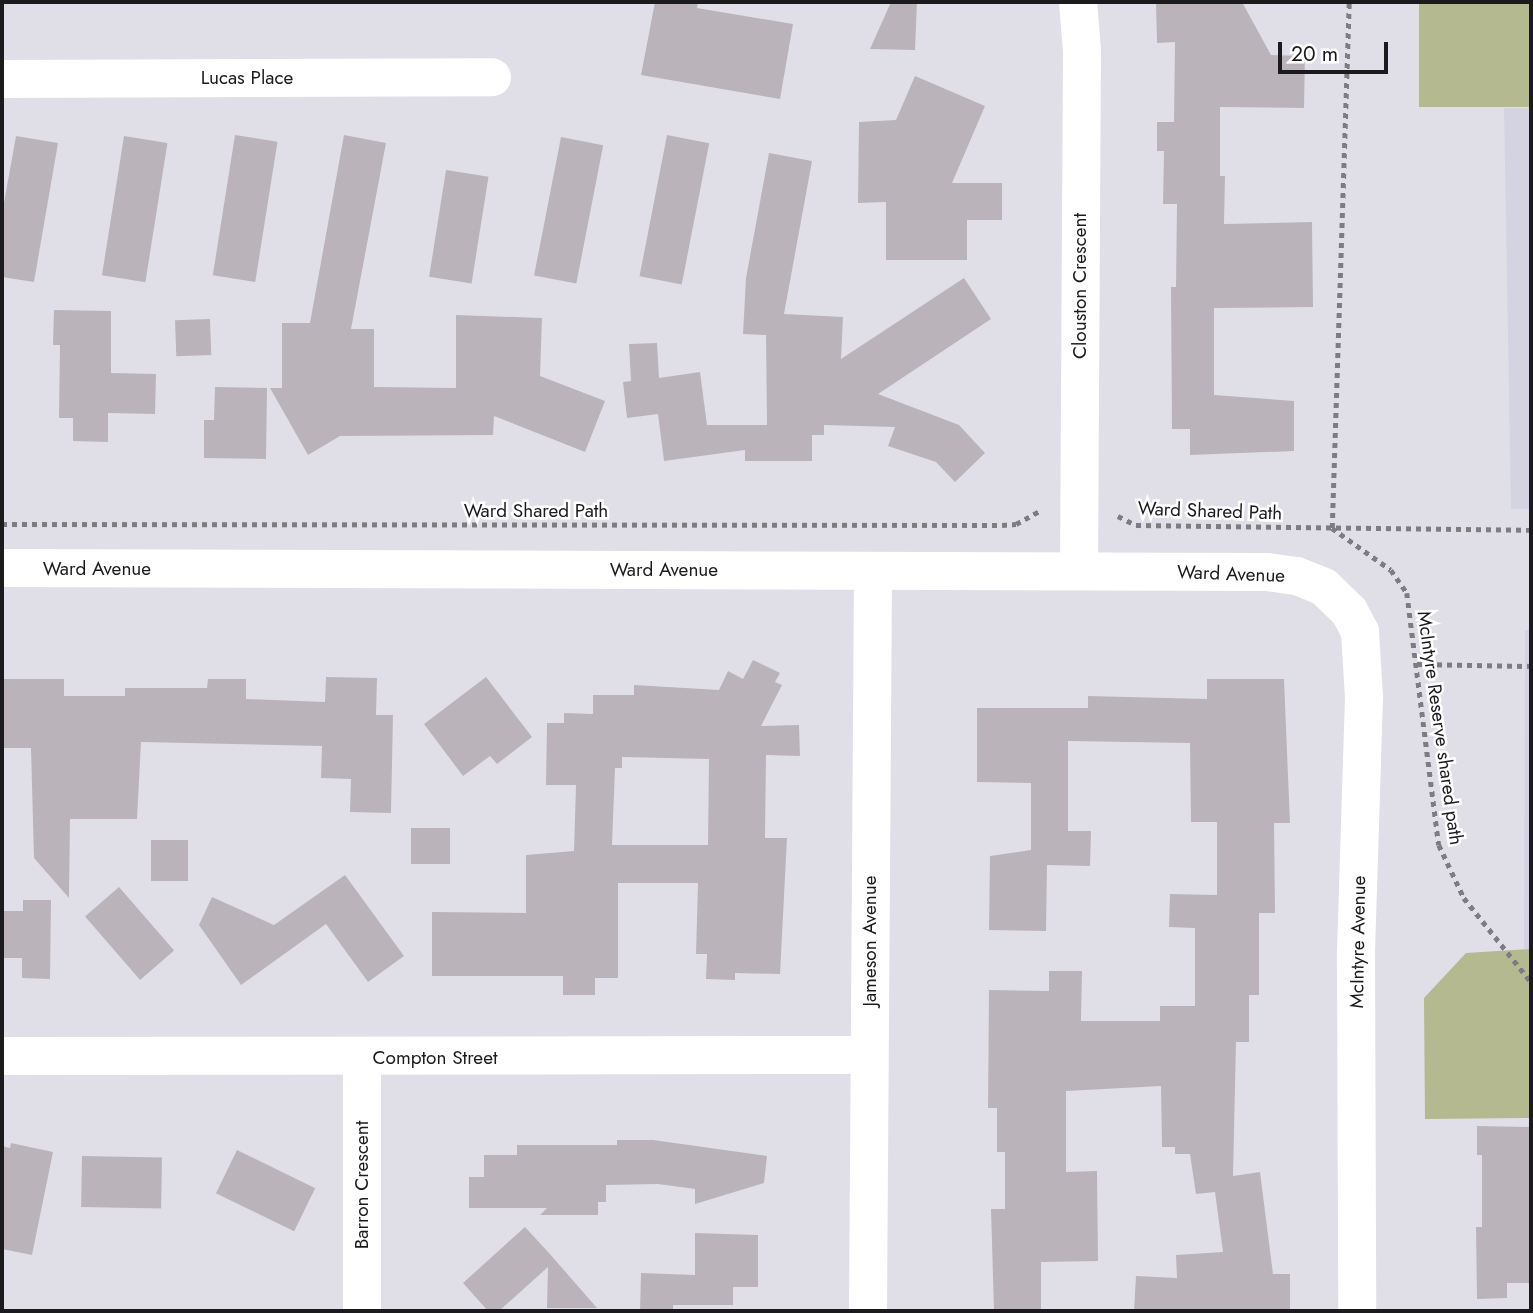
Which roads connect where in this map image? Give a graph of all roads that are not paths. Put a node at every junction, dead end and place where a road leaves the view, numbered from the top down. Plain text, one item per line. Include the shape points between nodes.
1 (1078, 2) edge
2 (492, 77) dead end
3 (2, 79) edge
4 (2, 568) edge
5 (873, 571) junction
6 (1079, 571) junction
7 (1324, 587) joint
8 (869, 1055) junction
9 (2, 1056) edge
10 (362, 1058) junction
11 (362, 1311) edge
12 (868, 1311) edge
13 (1357, 1311) edge

1 - 6 street, Clouston Crescent via 1082,51
2 - 3 street, Lucas Place
4 - 5 street, Ward Avenue
5 - 6 street, Ward Avenue
5 - 8 street, Jameson Avenue
6 - 7 street, Ward Avenue via 1267,572 1297,576
7 - 13 street, McIntyre Avenue via 1349,611 1360,632 1364,697 1356,952
8 - 10 street, Compton Street
8 - 12 street, Jameson Avenue
9 - 10 street, Compton Street
10 - 11 street, Barron Crescent

